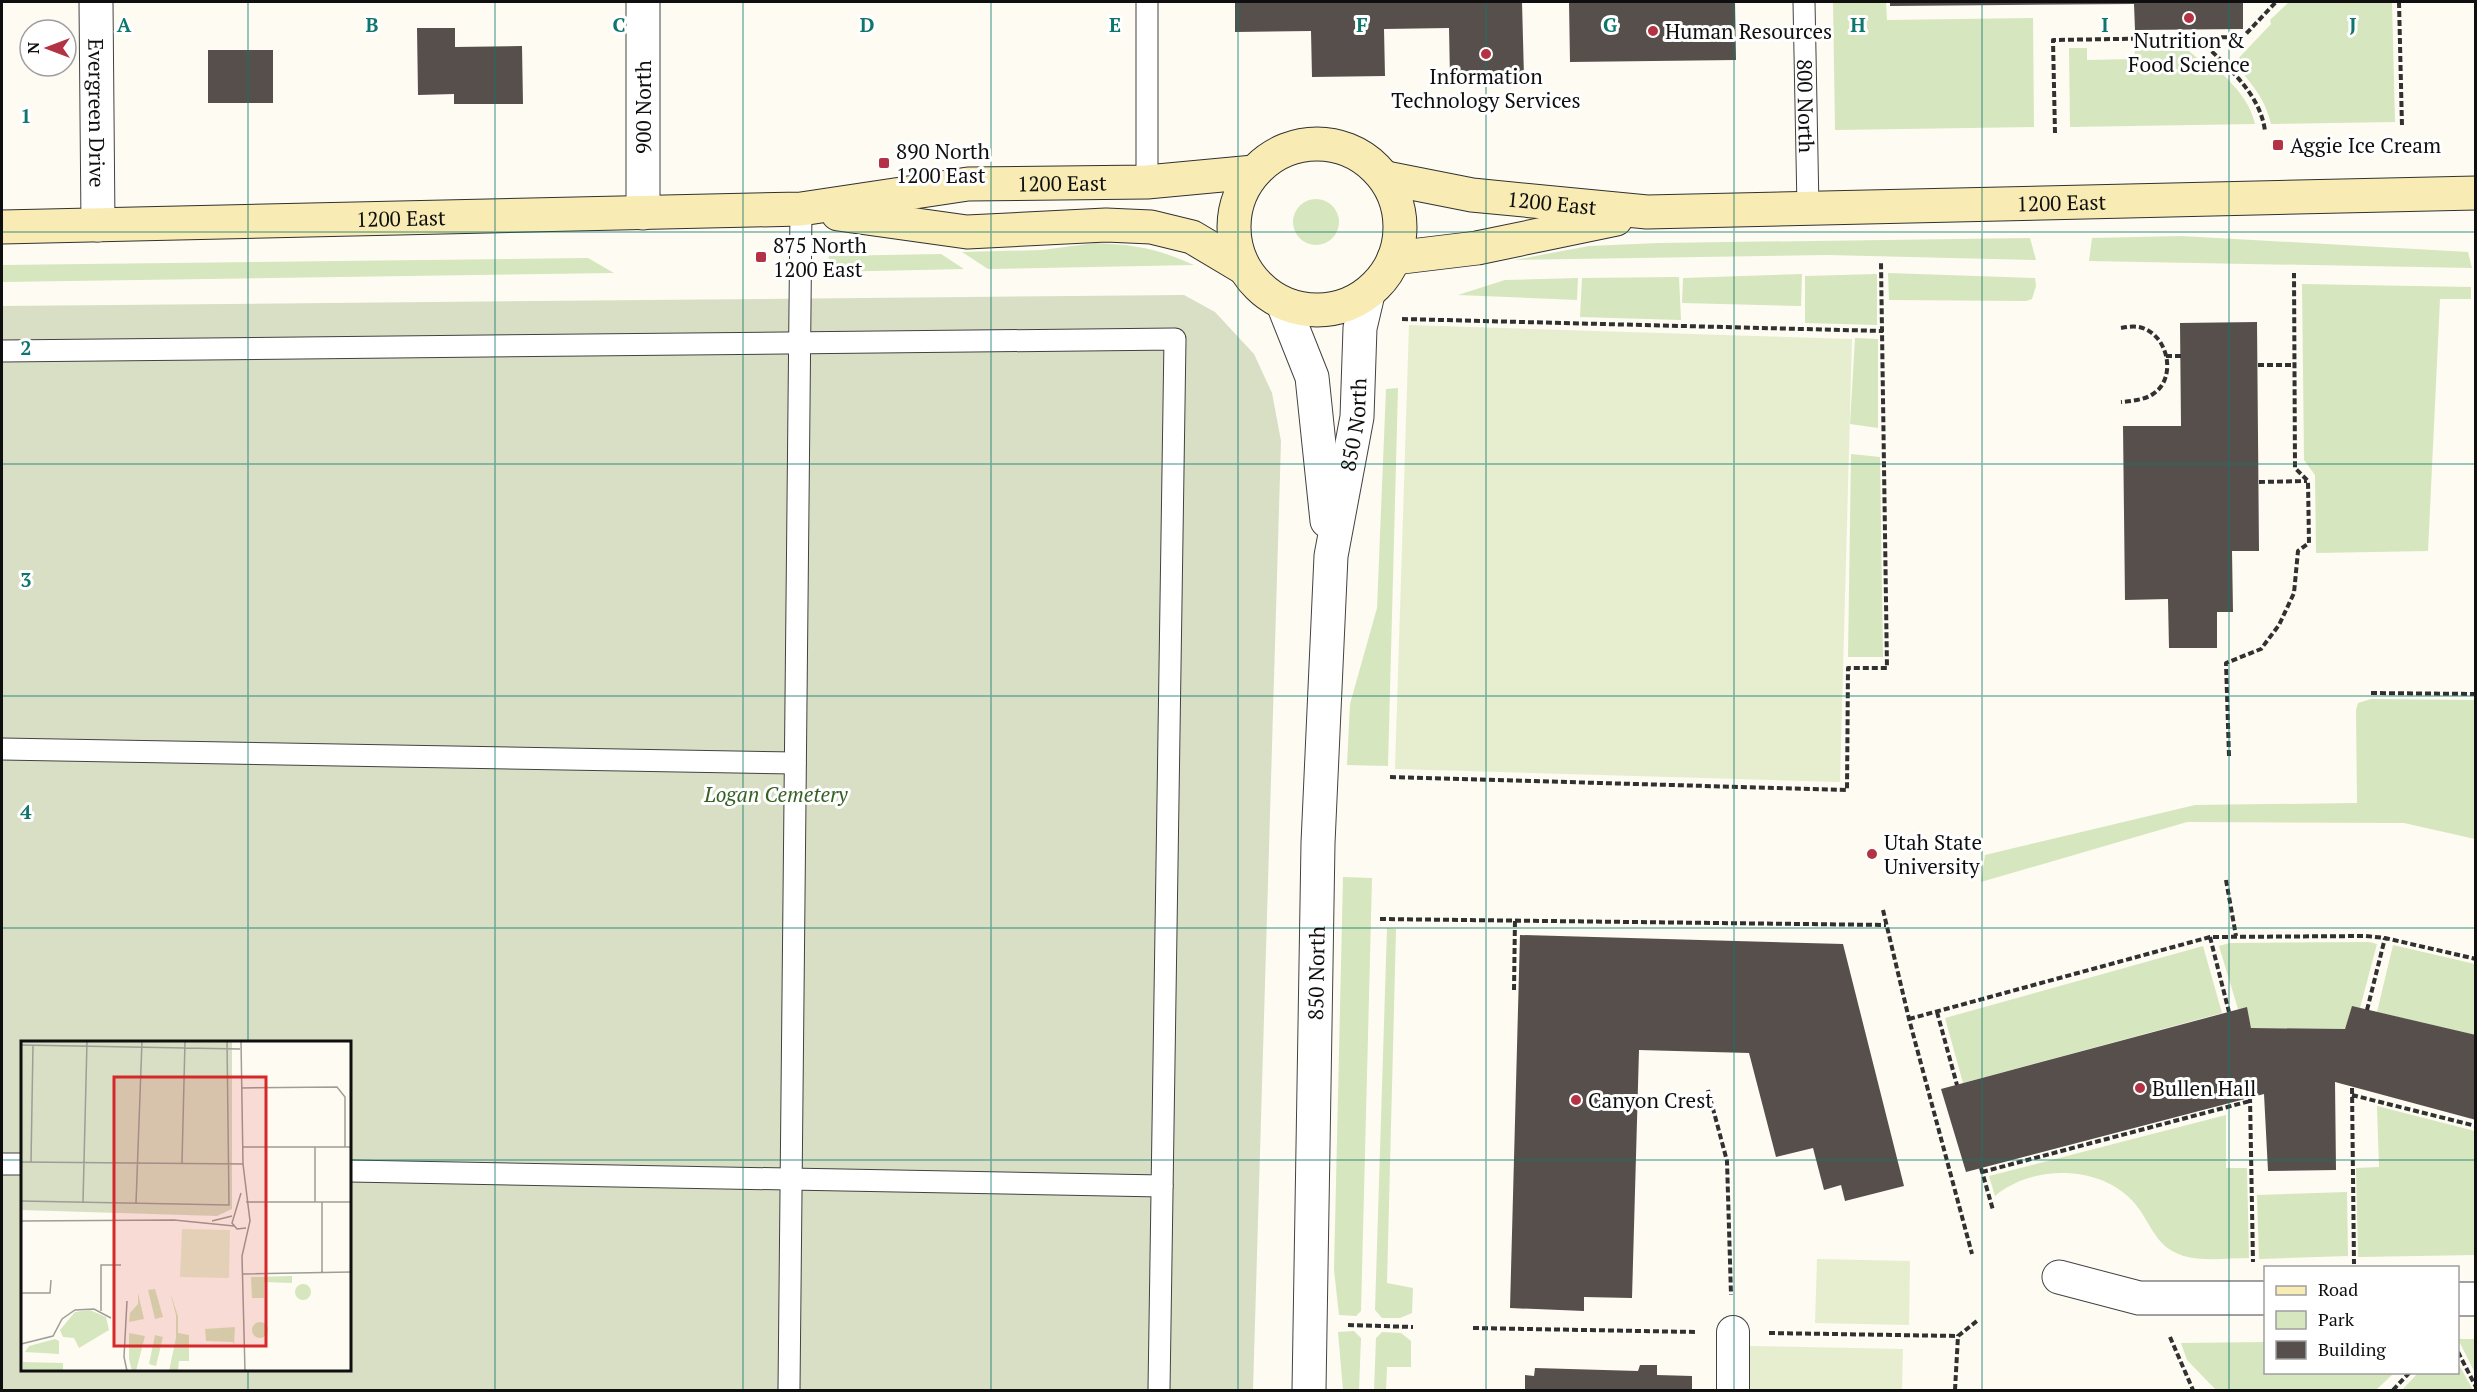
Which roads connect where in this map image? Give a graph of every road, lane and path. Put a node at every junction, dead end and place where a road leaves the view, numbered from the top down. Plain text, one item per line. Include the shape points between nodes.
1 (96, 2) edge
2 (643, 2) edge
3 (1146, 2) edge
4 (1804, 2) edge
5 (2276, 2) edge
6 (2399, 2) edge
7 (2199, 39) junction
8 (2402, 126) dead end
9 (2265, 130) dead end
10 (2055, 133) dead end
11 (1254, 172) junction
12 (1386, 178) junction
13 (1146, 183) junction
14 (2475, 193) edge
15 (1808, 208) junction
16 (801, 209) junction
17 (1647, 212) junction
18 (643, 213) junction
19 (98, 225) junction
20 (2, 227) edge
21 (1394, 258) junction
22 (1881, 263) dead end
23 (1244, 268) junction
24 (2294, 273) dead end
25 (1368, 294) junction
26 (1283, 304) junction
27 (1398, 319) dead end
28 (2121, 328) dead end
29 (1883, 331) junction
30 (800, 342) junction
31 (2, 351) edge
32 (2166, 356) junction
33 (2181, 356) dead end
34 (2258, 365) dead end
35 (2294, 365) junction
36 (2121, 402) dead end
37 (2308, 481) junction
38 (2259, 482) dead end
39 (1331, 556) junction
40 (2371, 693) dead end
41 (2475, 694) edge
42 (2, 749) edge
43 (2229, 756) dead end
44 (795, 763) junction
45 (1390, 777) dead end
46 (2226, 880) dead end
47 (1883, 910) dead end
48 (1380, 919) dead end
49 (1515, 919) junction
50 (1886, 925) junction
51 (2236, 936) junction
52 (2210, 937) junction
53 (2385, 938) junction
54 (2475, 959) edge
55 (1514, 990) dead end
56 (2367, 1010) dead end
57 (1937, 1012) junction
58 (2229, 1012) dead end
59 (1909, 1019) junction
60 (1957, 1085) dead end
61 (2352, 1088) dead end
62 (1708, 1090) dead end
63 (2352, 1095) junction
64 (2475, 1126) edge
65 (2, 1164) edge
66 (21, 1164) edge
67 (351, 1171) edge
68 (791, 1179) junction
69 (1162, 1186) junction
70 (1993, 1210) dead end
71 (1972, 1254) dead end
72 (2253, 1263) dead end
73 (2354, 1264) dead end
74 (2059, 1277) dead end
75 (2264, 1298) edge
76 (2459, 1299) edge
77 (2475, 1299) edge
78 (1977, 1321) dead end
79 (1341, 1325) dead end
80 (1413, 1327) dead end
81 (1733, 1332) joint
82 (2170, 1337) dead end
83 (2459, 1356) edge
84 (2408, 1374) edge
85 (2475, 1386) edge
86 (789, 1390) edge
87 (1159, 1390) edge
88 (1309, 1390) edge
89 (1733, 1390) edge
90 (1955, 1390) edge
91 (2193, 1390) edge
92 (2393, 1390) edge

1 - 19 street, Evergreen Drive
2 - 18 street, 900 North
3 - 13 lane
4 - 15 lane, 800 North
5 - 7 path via 2242,37
6 - 8 path
7 - 9 path via 2251,94
7 - 10 path via 2053,40
11 - 12 main road via 1272,155 1296,145 1321,143 1346,148 1368,160
11 - 13 main road, 1200 East
11 - 23 main road via 1239,193 1233,218 1234,244
12 - 17 main road, 1200 East via 1472,195
12 - 21 main road via 1400,217 1400,238
13 - 16 main road, 1200 East via 968,184
14 - 15 main road, 1200 East
15 - 17 main road, 1200 East
16 - 18 main road, 1200 East
16 - 23 main road, 1200 East via 967,232 1106,225 1150,227 1192,237
16 - 30 lane
17 - 21 main road, 1200 East via 1477,248
18 - 19 main road, 1200 East
19 - 20 main road, 1200 East
21 - 25 main road
22 - 29 path
23 - 26 main road via 1260,289
24 - 35 path
25 - 26 main road via 1339,308 1311,311
25 - 39 street, 850 North via 1360,328 1357,417
26 - 39 street, 850 North via 1312,377
27 - 29 path
28 - 32 path via 2150,331
29 - 45 path via 1887,668 1848,668 1847,790
30 - 31 lane
30 - 44 lane
30 - 69 lane via 1176,339
32 - 33 path
32 - 36 path via 2167,370 2158,391
34 - 35 path
35 - 37 path via 2295,468
37 - 38 path
37 - 43 path via 2309,543 2298,551 2294,593 2279,625 2261,649 2226,663
39 - 88 street, 850 North via 1318,843
40 - 41 path
42 - 44 lane
44 - 68 lane
46 - 51 path
47 - 50 path
48 - 49 path
49 - 50 path
49 - 55 path
50 - 59 path
51 - 52 path
51 - 53 path
52 - 57 path
52 - 58 path
53 - 54 path
53 - 56 path
57 - 59 path
57 - 60 path
59 - 71 path
61 - 63 path
62 - 81 path via 1727,1161
63 - 64 path
63 - 73 path
65 - 66 lane
67 - 68 lane
68 - 69 lane
68 - 86 lane
69 - 87 lane
70 - 72 path via 1982,1170 2250,1099
74 - 75 street via 2139,1298
76 - 77 street
78 - 90 path via 1958,1336
79 - 80 path
81 - 89 street
82 - 91 path
83 - 85 path
84 - 92 path

